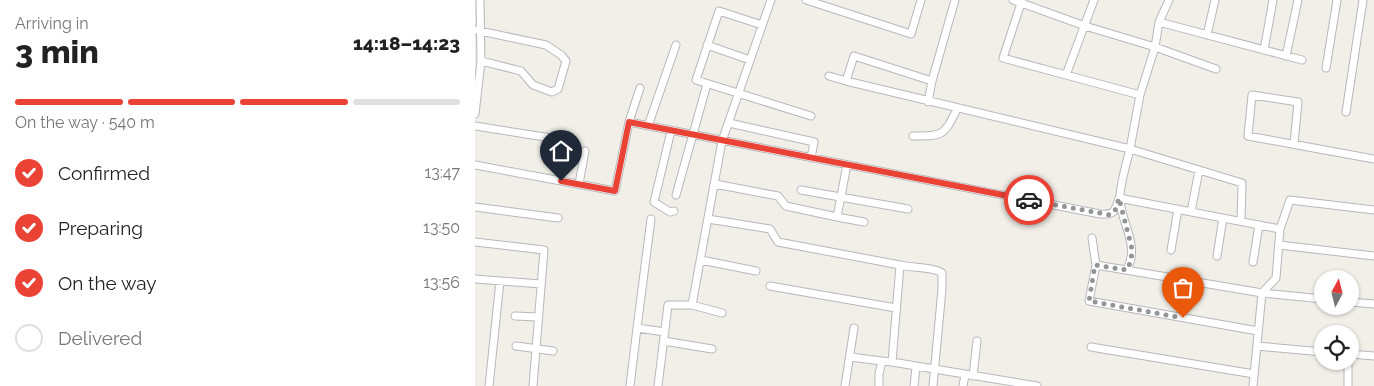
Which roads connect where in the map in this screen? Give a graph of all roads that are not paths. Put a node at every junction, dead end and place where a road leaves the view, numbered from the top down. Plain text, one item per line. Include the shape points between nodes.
1 (475, 0) edge
2 (480, 0) edge
3 (771, 0) edge
4 (806, 0) edge
5 (921, 0) edge
6 (955, 0) edge
7 (1013, 0) edge
8 (1094, 0) edge
9 (1169, 0) edge
10 (1215, 0) edge
11 (1273, 0) edge
12 (1298, 0) edge
13 (1337, 0) edge
14 (1363, 0) edge
15 (1021, 1) edge
16 (1159, 22) junction
17 (762, 25) junction
18 (1085, 26) junction
19 (478, 30) edge
20 (1207, 34) junction
21 (676, 45) dead end
22 (707, 45) junction
23 (1155, 47) junction
24 (1264, 50) junction
25 (1286, 56) junction
26 (750, 60) junction
27 (1302, 60) dead end
28 (481, 61) junction
29 (1326, 68) dead end
30 (1216, 69) dead end
31 (1066, 75) junction
32 (829, 76) dead end
33 (846, 81) junction
34 (932, 81) junction
35 (707, 84) junction
36 (640, 88) dead end
37 (738, 94) junction
38 (1140, 95) junction
39 (928, 102) junction
40 (957, 109) junction
41 (1346, 112) dead end
42 (475, 114) edge
43 (811, 116) dead end
44 (629, 122) junction
45 (729, 123) junction
46 (475, 126) edge
47 (648, 126) junction
48 (671, 131) junction
49 (692, 135) junction
50 (913, 136) dead end
51 (564, 140) dead end
52 (722, 141) junction
53 (1294, 144) junction
54 (1130, 149) junction
55 (585, 151) dead end
56 (811, 158) junction
57 (1374, 158) edge
58 (475, 165) edge
59 (847, 165) junction
60 (1199, 170) junction
61 (579, 184) junction
62 (715, 184) junction
63 (801, 190) dead end
64 (676, 195) dead end
65 (841, 197) junction
66 (1119, 198) junction
67 (475, 207) edge
68 (908, 209) dead end
69 (1178, 209) junction
70 (1374, 210) edge
71 (674, 211) dead end
72 (1191, 212) junction
73 (837, 217) junction
74 (558, 218) dead end
75 (1223, 218) junction
76 (651, 219) dead end
77 (708, 219) junction
78 (1241, 221) junction
79 (864, 222) dead end
80 (1259, 225) junction
81 (1280, 229) junction
82 (1092, 238) dead end
83 (475, 242) edge
84 (1279, 245) junction
85 (1171, 250) dead end
86 (1217, 256) dead end
87 (1374, 256) edge
88 (701, 260) junction
89 (1253, 262) dead end
90 (900, 265) junction
91 (1095, 265) junction
92 (1127, 270) junction
93 (756, 271) dead end
94 (475, 279) edge
95 (499, 281) junction
96 (541, 284) junction
97 (770, 286) dead end
98 (1262, 293) junction
99 (1314, 298) edge
100 (1359, 303) edge
101 (1374, 304) edge
102 (692, 305) junction
103 (896, 308) junction
104 (723, 313) dead end
105 (515, 316) dead end
106 (539, 317) junction
107 (637, 328) junction
108 (854, 328) dead end
109 (1258, 331) junction
110 (665, 332) junction
111 (664, 341) junction
112 (977, 341) dead end
113 (516, 346) dead end
114 (1257, 346) junction
115 (1091, 347) dead end
116 (536, 349) junction
117 (712, 349) dead end
118 (553, 350) dead end
119 (1314, 351) edge
120 (1359, 355) edge
121 (1374, 356) edge
122 (850, 357) junction
123 (882, 361) junction
124 (892, 362) junction
125 (916, 367) junction
126 (935, 370) junction
127 (1348, 370) edge
128 (1254, 374) junction
129 (969, 375) junction
130 (997, 383) edge
131 (489, 386) edge
132 (533, 386) edge
133 (631, 386) edge
134 (658, 386) edge
135 (845, 386) edge
136 (879, 386) edge
137 (914, 386) edge
138 (933, 386) edge
139 (963, 386) edge
140 (1037, 386) edge
141 (1253, 386) edge
142 (1347, 386) edge

1 - 2 street
2 - 19 street
3 - 17 street
4 - 5 street via 911,34
6 - 34 street
7 - 15 street
8 - 18 street
9 - 16 street
10 - 20 street
11 - 24 street
12 - 25 street
13 - 29 street
14 - 41 street
15 - 18 street
15 - 31 street via 1003,58
16 - 20 street
16 - 23 street
17 - 22 street via 719,10
17 - 26 street
18 - 23 street
18 - 31 street
19 - 28 street
19 - 28 street via 546,45 566,61 558,89 552,92 533,86 521,71
20 - 24 street
21 - 47 street
22 - 26 street
22 - 35 street via 696,80
23 - 30 street
23 - 38 street
24 - 25 street
25 - 27 street
26 - 37 street
28 - 42 street
31 - 38 street
32 - 33 street
33 - 34 street via 854,56
33 - 39 street
34 - 39 street
35 - 37 street
35 - 49 street
36 - 44 street
37 - 43 street
37 - 45 street
38 - 54 street
39 - 40 street
40 - 50 street via 947,129 936,136
40 - 54 street
44 - 47 street
44 - 61 street via 615,191
45 - 52 street
45 - 56 street via 814,142
46 - 51 street
47 - 48 street
48 - 49 street
48 - 71 street via 654,202 669,212
49 - 52 street
49 - 64 street
52 - 56 street
52 - 62 street
53 - 53 street via 1248,136 1252,95 1298,102
53 - 57 street
54 - 60 street
54 - 66 street
55 - 61 street
56 - 59 street
58 - 61 street
59 - 65 street
59 - 66 street via 1100,214 1110,215 1115,211
60 - 72 street
60 - 78 street via 1242,182
62 - 73 street via 778,196 786,206
62 - 77 street
63 - 65 street
65 - 68 street
65 - 73 street
66 - 69 street
66 - 92 street via 1132,249
67 - 74 street
69 - 72 street
69 - 85 street
70 - 81 street via 1290,200
72 - 75 street
73 - 79 street
75 - 78 street
75 - 86 street
76 - 107 street
77 - 88 street
77 - 90 street via 770,229 778,242
78 - 80 street
80 - 81 street
80 - 89 street
81 - 84 street
82 - 91 street
83 - 96 street via 544,250
84 - 87 street
84 - 98 street via 1275,278
88 - 93 street
88 - 102 street
90 - 103 street
90 - 126 street via 942,273
91 - 92 street
91 - 109 street via 1089,301
92 - 98 street
94 - 95 street
95 - 96 street
95 - 131 street
96 - 106 street
97 - 103 street
98 - 99 street
98 - 109 street
100 - 101 street
102 - 104 street
102 - 110 street via 669,305
103 - 124 street
105 - 106 street
106 - 116 street
107 - 110 street
107 - 133 street
108 - 122 street
109 - 114 street
110 - 111 street
111 - 117 street
111 - 134 street
112 - 129 street
113 - 116 street
114 - 119 street
114 - 128 street
115 - 128 street
116 - 118 street
116 - 132 street
120 - 121 street
122 - 123 street
122 - 135 street
123 - 124 street
123 - 136 street
124 - 125 street
125 - 126 street
125 - 137 street
126 - 129 street
126 - 138 street
127 - 142 street
128 - 141 street
129 - 130 street
129 - 139 street
130 - 140 street

